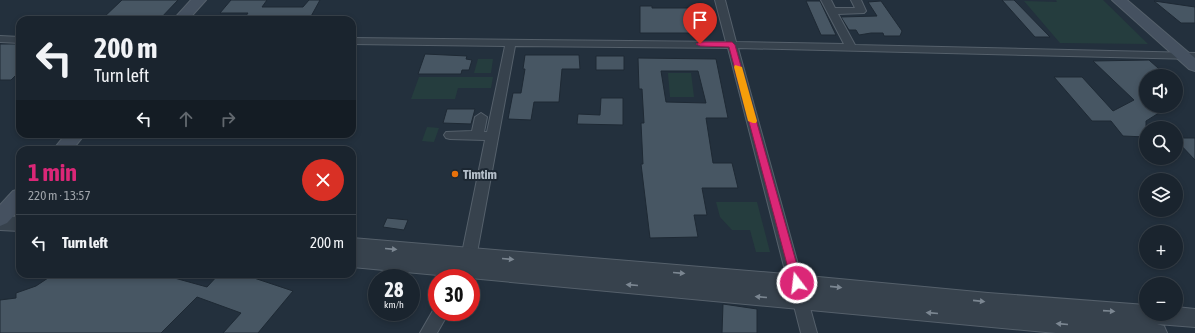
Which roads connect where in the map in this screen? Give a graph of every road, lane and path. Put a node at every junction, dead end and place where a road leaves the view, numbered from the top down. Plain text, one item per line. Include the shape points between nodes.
1 (199, 0) edge
2 (207, 0) edge
3 (720, 0) edge
4 (826, 0) edge
5 (856, 0) edge
6 (1119, 0) edge
7 (1133, 0) edge
8 (832, 11) junction
9 (184, 16) edge
10 (193, 16) edge
11 (0, 39) edge
12 (16, 40) edge
13 (356, 41) edge
14 (511, 42) junction
15 (732, 45) junction
16 (851, 48) junction
17 (1191, 55) edge
18 (1195, 66) edge
19 (481, 117) dead end
20 (450, 136) dead end
21 (477, 136) junction
22 (492, 136) junction
23 (72, 138) edge
24 (84, 138) edge
25 (66, 146) edge
26 (76, 146) edge
27 (16, 205) edge
28 (8, 222) edge
29 (356, 246) edge
30 (356, 259) edge
31 (465, 268) edge
32 (800, 292) junction
33 (1139, 313) edge
34 (1183, 317) edge
35 (1195, 318) edge
36 (435, 321) edge
37 (428, 333) edge
38 (809, 333) edge
39 (1156, 333) edge

1 - 9 main road
2 - 10 main road
3 - 15 street
4 - 8 street
5 - 8 street via 861,11
6 - 17 main road
7 - 17 main road
8 - 16 street
11 - 12 street
13 - 14 street
14 - 15 street
14 - 22 street
15 - 16 street
15 - 32 street
16 - 17 street
17 - 18 main road
19 - 21 street
20 - 21 street
21 - 22 street
22 - 31 street
23 - 25 main road
24 - 26 main road
27 - 28 main road
29 -> 31 street
30 - 31 street
31 - 32 street
32 -> 33 street
32 - 38 street
39 -> 32 street
34 - 35 street
36 - 37 street

